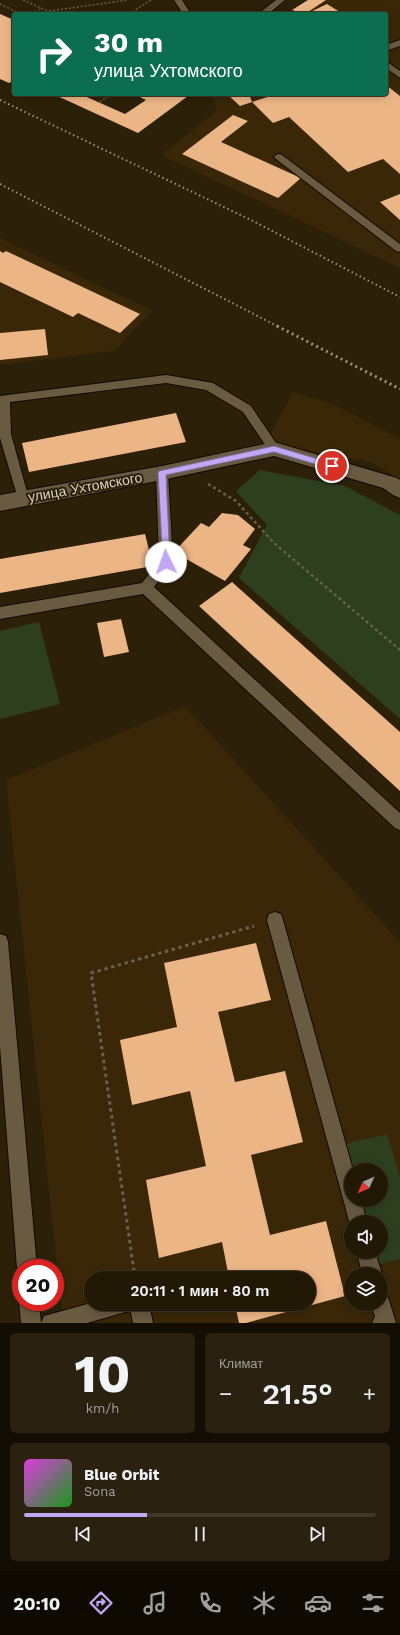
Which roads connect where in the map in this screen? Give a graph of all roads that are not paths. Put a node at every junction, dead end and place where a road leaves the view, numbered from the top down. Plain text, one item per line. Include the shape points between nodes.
1 (178, 0) edge
2 (281, 0) edge
3 (186, 12) edge
4 (265, 12) edge
5 (400, 43) edge
6 (388, 47) edge
7 (388, 66) edge
8 (400, 75) edge
9 (278, 157) dead end
10 (400, 249) edge
11 (274, 449) junction
12 (162, 473) junction
13 (400, 490) edge
14 (22, 499) junction
15 (0, 503) edge
16 (146, 588) junction
17 (0, 613) edge
18 (400, 823) edge
19 (275, 920) road end
20 (0, 942) edge
21 (344, 1173) edge
22 (26, 1259) edge
23 (30, 1311) edge
24 (96, 1311) edge
25 (140, 1311) edge
26 (31, 1323) edge
27 (52, 1323) edge
28 (143, 1323) edge

1 - 3 lane
2 - 4 lane
5 - 6 lane
7 - 8 lane
9 - 10 lane
11 - 12 street, улица Ухтомского
11 - 13 street, улица Ухтомского via 390,483
11 - 14 lane via 247,409 209,386 166,379 4,399 5,434
12 - 14 street, улица Ухтомского
12 - 16 lane via 166,562
14 - 15 street, улица Ухтомского
16 - 17 lane
16 - 18 lane
19 - 21 lane
20 - 22 lane
23 - 26 lane
24 - 27 lane
25 - 28 lane

